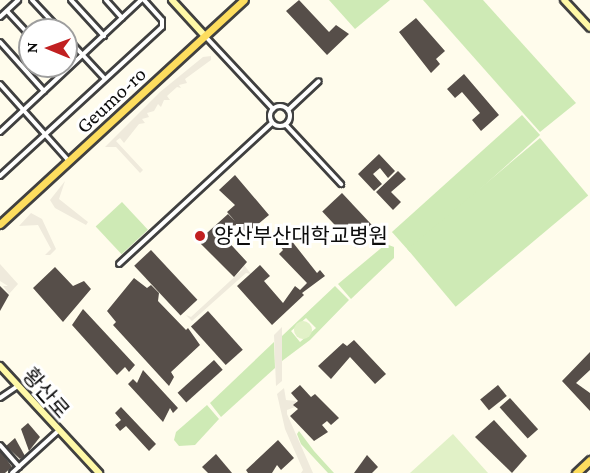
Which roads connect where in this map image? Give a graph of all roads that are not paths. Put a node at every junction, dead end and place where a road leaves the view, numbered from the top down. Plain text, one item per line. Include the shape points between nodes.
1 (18, 0) edge
2 (32, 0) edge
3 (71, 0) edge
4 (106, 0) edge
5 (142, 0) edge
6 (172, 0) edge
7 (244, 0) edge
8 (564, 0) edge
9 (7, 11) junction
10 (0, 17) edge
11 (49, 18) edge
12 (122, 18) junction
13 (18, 23) edge
14 (590, 28) edge
15 (104, 36) junction
16 (205, 36) junction
17 (0, 42) edge
18 (78, 50) edge
19 (82, 55) junction
20 (78, 59) edge
21 (57, 78) edge
22 (105, 79) junction
23 (319, 81) dead end
24 (0, 84) edge
25 (44, 91) junction
26 (273, 109) junction
27 (23, 110) junction
28 (288, 110) junction
29 (273, 123) junction
30 (286, 125) junction
31 (0, 131) edge
32 (45, 134) junction
33 (69, 160) junction
34 (0, 176) edge
35 (341, 184) dead end
36 (0, 224) edge
37 (119, 264) dead end
38 (0, 366) edge
39 (18, 386) junction
40 (0, 398) edge
41 (57, 431) junction
42 (0, 445) edge
43 (590, 460) edge
44 (19, 466) junction
45 (12, 473) edge
46 (99, 473) edge
47 (576, 473) edge

1 - 9 street
2 - 11 street
3 - 15 street
4 - 12 street
5 - 12 street
5 - 22 street via 162,20 162,27
6 - 16 main road
7 - 16 main road, Geumo-ro
8 - 14 main road
9 - 10 street
9 - 13 street
12 - 15 street
15 - 19 street
16 - 26 street
16 - 33 main road, Geumo-ro
17 - 25 street
18 - 19 street
19 - 20 street
19 - 22 street
21 - 25 street
22 - 32 street
23 - 28 street
24 - 27 street
25 - 27 street
26 - 28 street via 282,106
26 - 29 street
27 - 31 street
27 - 32 street
28 - 30 street
29 - 30 street
29 - 37 street
30 - 35 street
32 - 33 street
32 - 34 street
33 - 36 main road, Geumo-ro
38 - 39 main road, 황산로
39 - 40 street
39 - 41 main road, 황산로
41 - 44 street
41 - 46 main road, 황산로
42 - 44 street
43 - 47 main road
44 - 45 street

